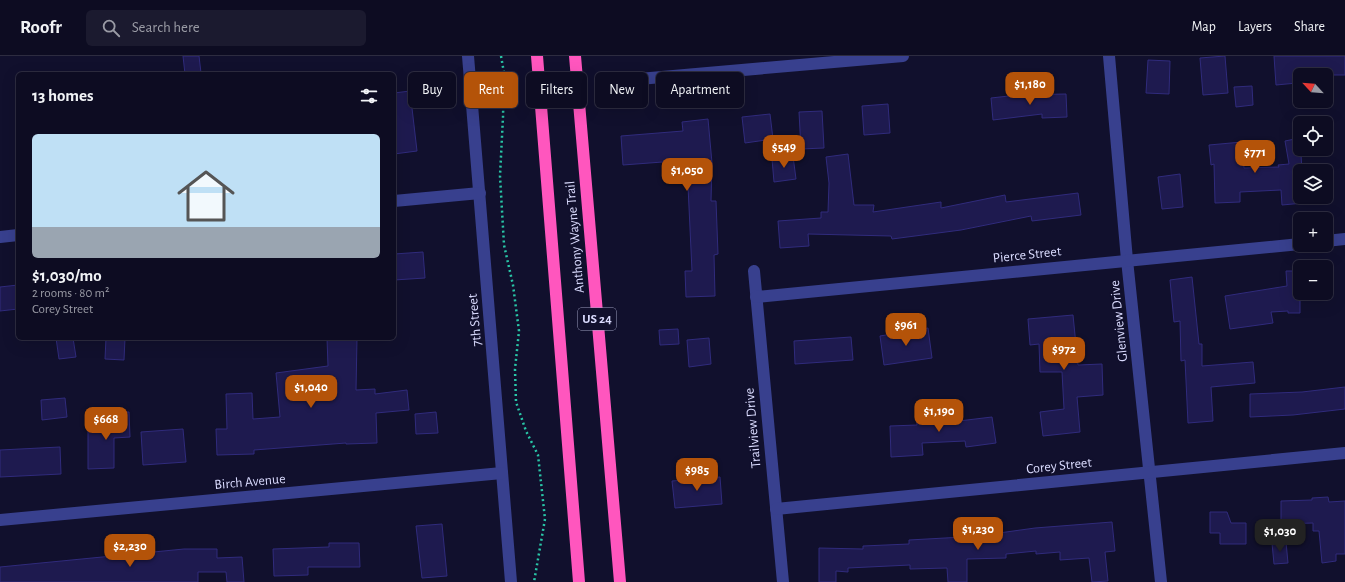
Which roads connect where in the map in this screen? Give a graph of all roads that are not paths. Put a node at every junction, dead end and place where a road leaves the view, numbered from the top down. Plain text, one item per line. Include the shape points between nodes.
1 (468, 56) edge
2 (537, 56) edge
3 (575, 56) edge
4 (903, 56) edge
5 (1109, 56) edge
6 (648, 78) edge
7 (480, 193) junction
8 (396, 201) edge
9 (16, 235) edge
10 (0, 237) edge
11 (1345, 239) edge
12 (1333, 240) edge
13 (1293, 245) edge
14 (1127, 260) junction
15 (754, 271) dead end
16 (756, 297) junction
17 (1345, 453) edge
18 (1150, 472) junction
19 (502, 473) junction
20 (776, 509) junction
21 (0, 520) edge
22 (511, 582) edge
23 (579, 582) edge
24 (620, 582) edge
25 (783, 582) edge
26 (1161, 582) edge

1 - 7 street, 7th Street
2 - 23 highway, Anthony Wayne Trail / US 24
3 - 24 highway, Anthony Wayne Trail / US 24
4 - 6 street
5 - 14 street, Glenview Drive
7 - 8 street
7 - 19 street, 7th Street
9 - 10 street
11 - 12 street
13 - 14 street, Pierce Street
14 - 16 street, Pierce Street
14 - 18 street, Glenview Drive
15 - 16 street, Trailview Drive
16 - 20 street, Trailview Drive
17 - 18 street, Corey Street
18 - 20 street, Corey Street
18 - 26 street, Glenview Drive
19 - 21 street, Birch Avenue
19 - 22 street, 7th Street
20 - 25 street, Trailview Drive

